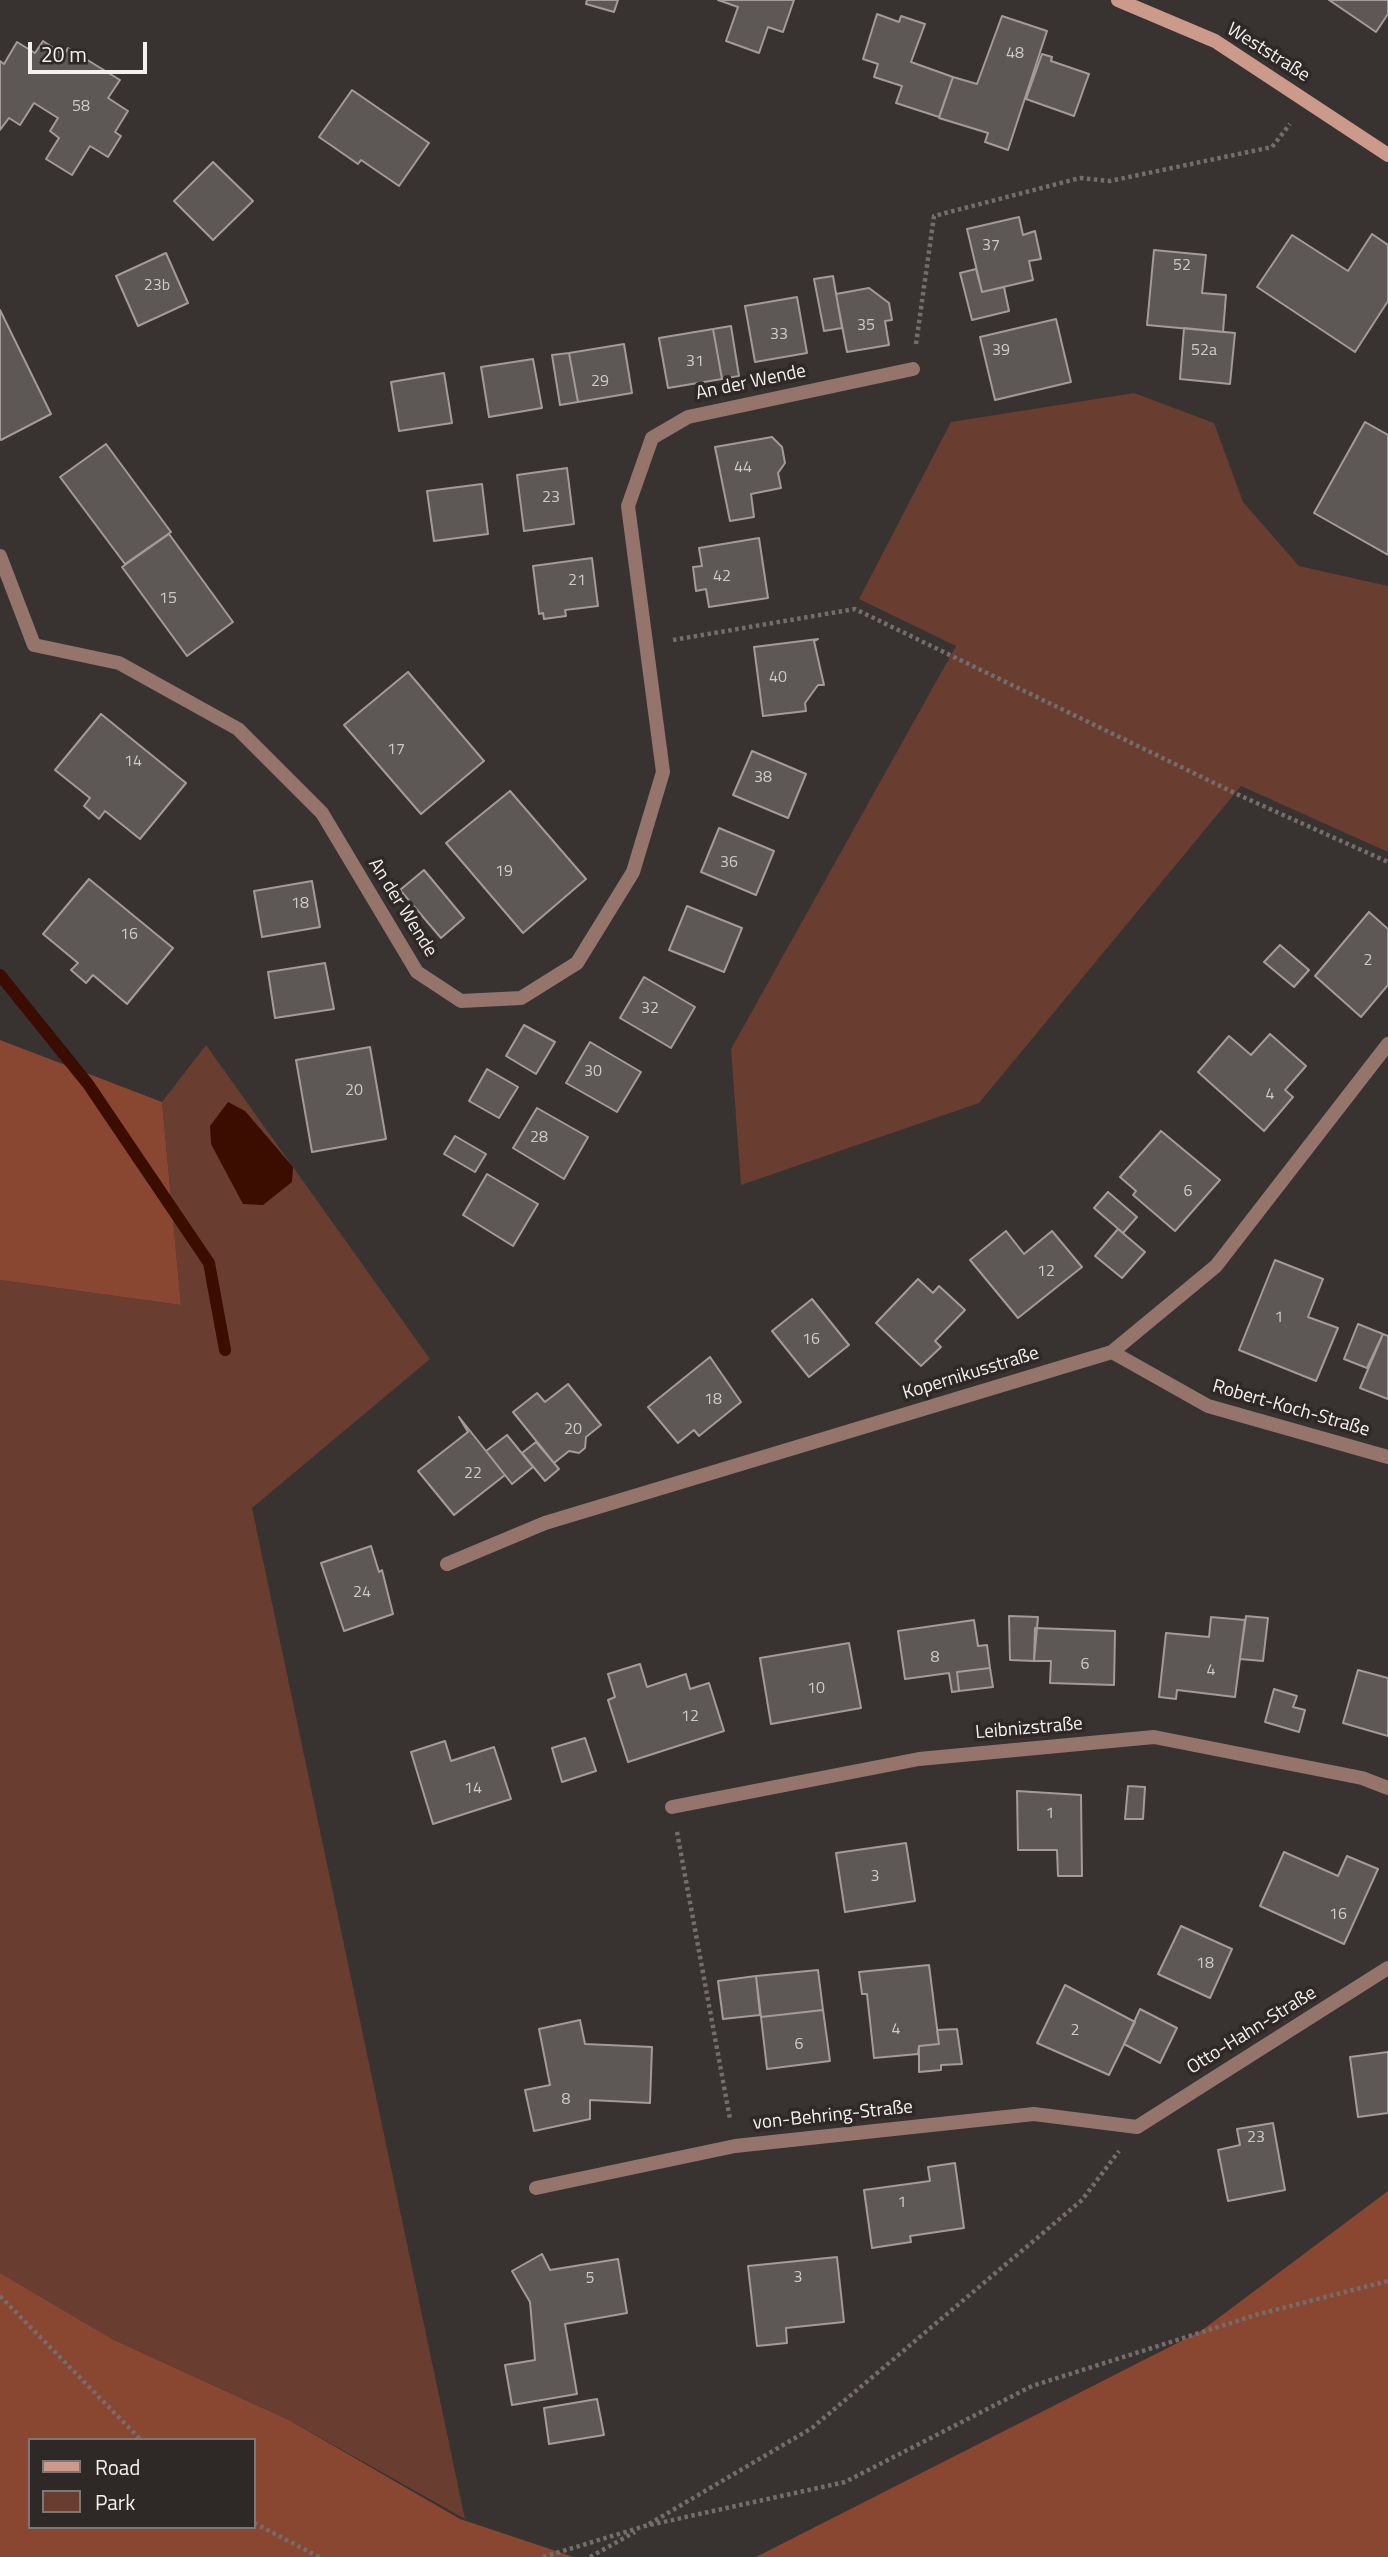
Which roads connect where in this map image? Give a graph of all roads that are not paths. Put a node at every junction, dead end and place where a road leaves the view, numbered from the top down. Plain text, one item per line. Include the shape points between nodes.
1 (1118, 0) edge
2 (1388, 155) edge
3 (913, 369) road end
4 (0, 556) edge
5 (1388, 1044) edge
6 (1112, 1352) junction
7 (1388, 1457) edge
8 (447, 1564) dead end
9 (1388, 1788) edge
10 (672, 1807) road end
11 (1388, 1968) edge
12 (1137, 2127) joint
13 (536, 2188) dead end

1 - 2 main road, Weststraße via 1215,41
3 - 4 street, An der Wende via 688,417 652,439 628,506 663,772 633,872 577,963 521,998 461,1001 417,972 322,813 238,729 119,663 34,645
5 - 6 street, Kopernikusstraße via 1216,1266
6 - 7 street, Robert-Koch-Straße via 1208,1406
6 - 8 street, Kopernikusstraße via 545,1523
9 - 10 street, Leibnizstraße via 1363,1778 1154,1737 919,1759
11 - 12 street, Otto-Hahn-Straße
12 - 13 street, von-Behring-Straße via 1034,2114 735,2146

